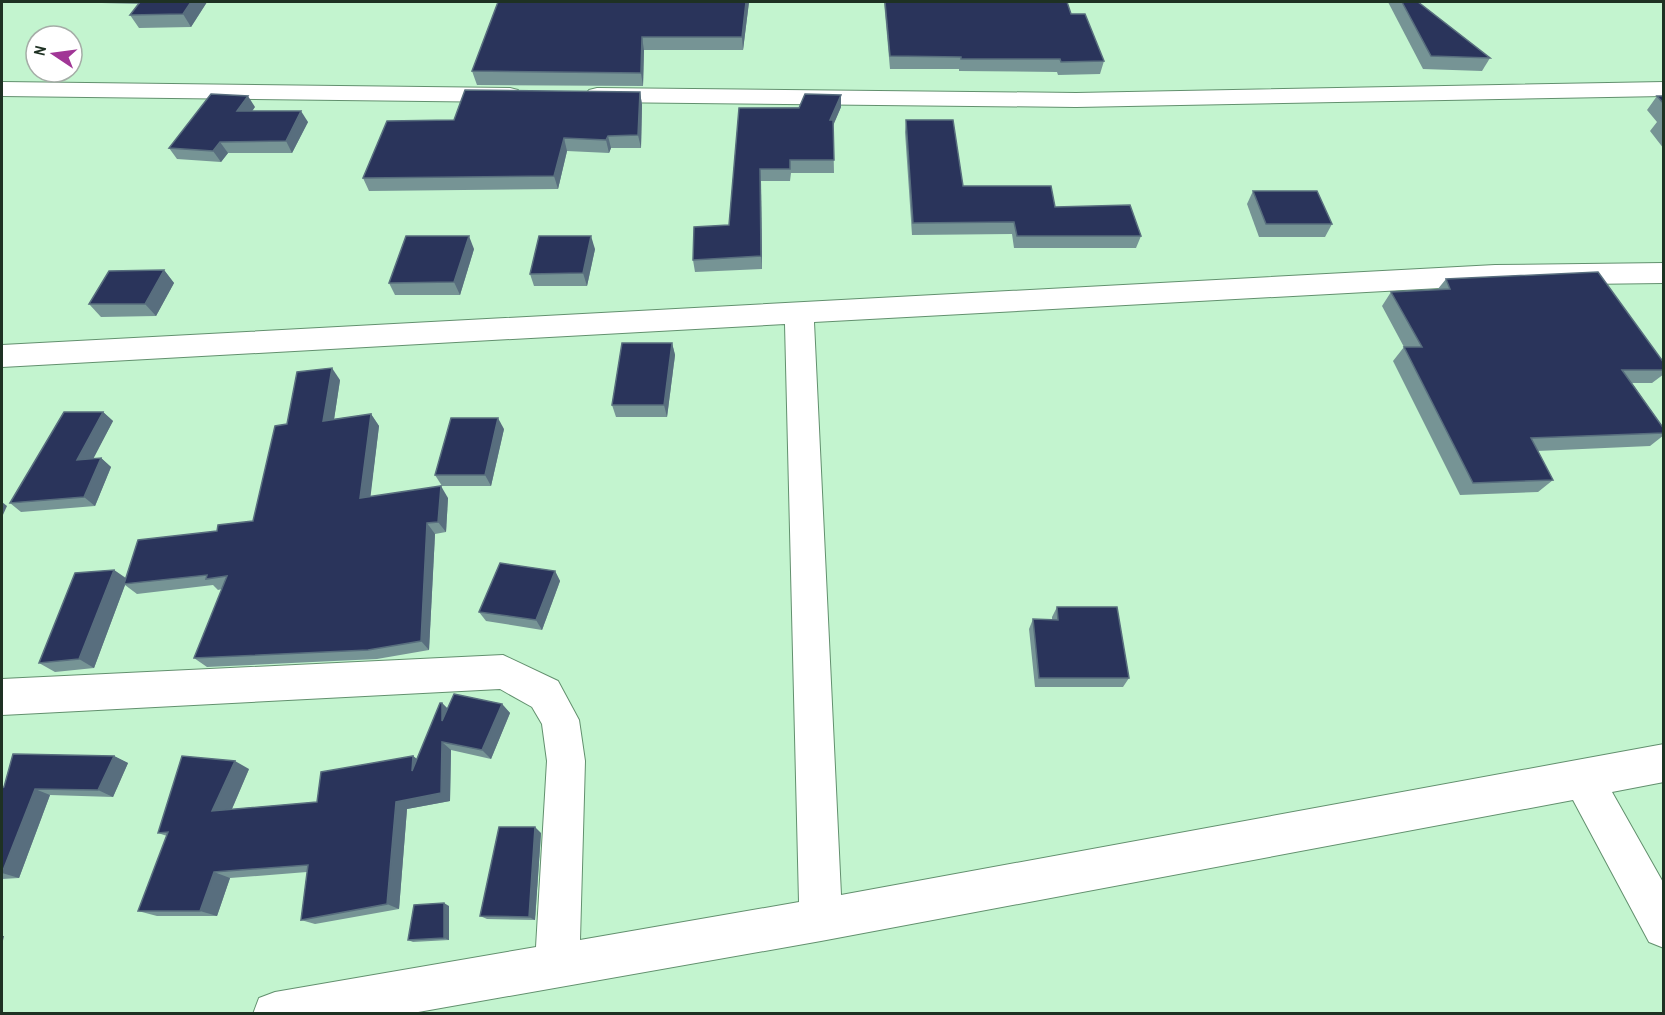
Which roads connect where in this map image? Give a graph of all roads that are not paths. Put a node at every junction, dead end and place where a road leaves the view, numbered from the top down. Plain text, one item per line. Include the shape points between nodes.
1 (1664, 88) edge
2 (2, 89) edge
3 (526, 95) edge
4 (574, 95) edge
5 (1664, 273) edge
6 (799, 315) junction
7 (2, 356) edge
8 (2, 697) edge
9 (1664, 763) edge
10 (1583, 779) junction
11 (821, 920) junction
12 (1664, 927) edge
13 (557, 965) junction
14 (275, 1014) edge

1 - 4 street via 1076,100
2 - 3 street
5 - 6 street via 1495,275
6 - 7 street
6 - 11 street
8 - 13 street via 503,672 545,694 560,720 566,761
9 - 10 street
10 - 11 street
10 - 12 street
11 - 13 street
13 - 14 street

